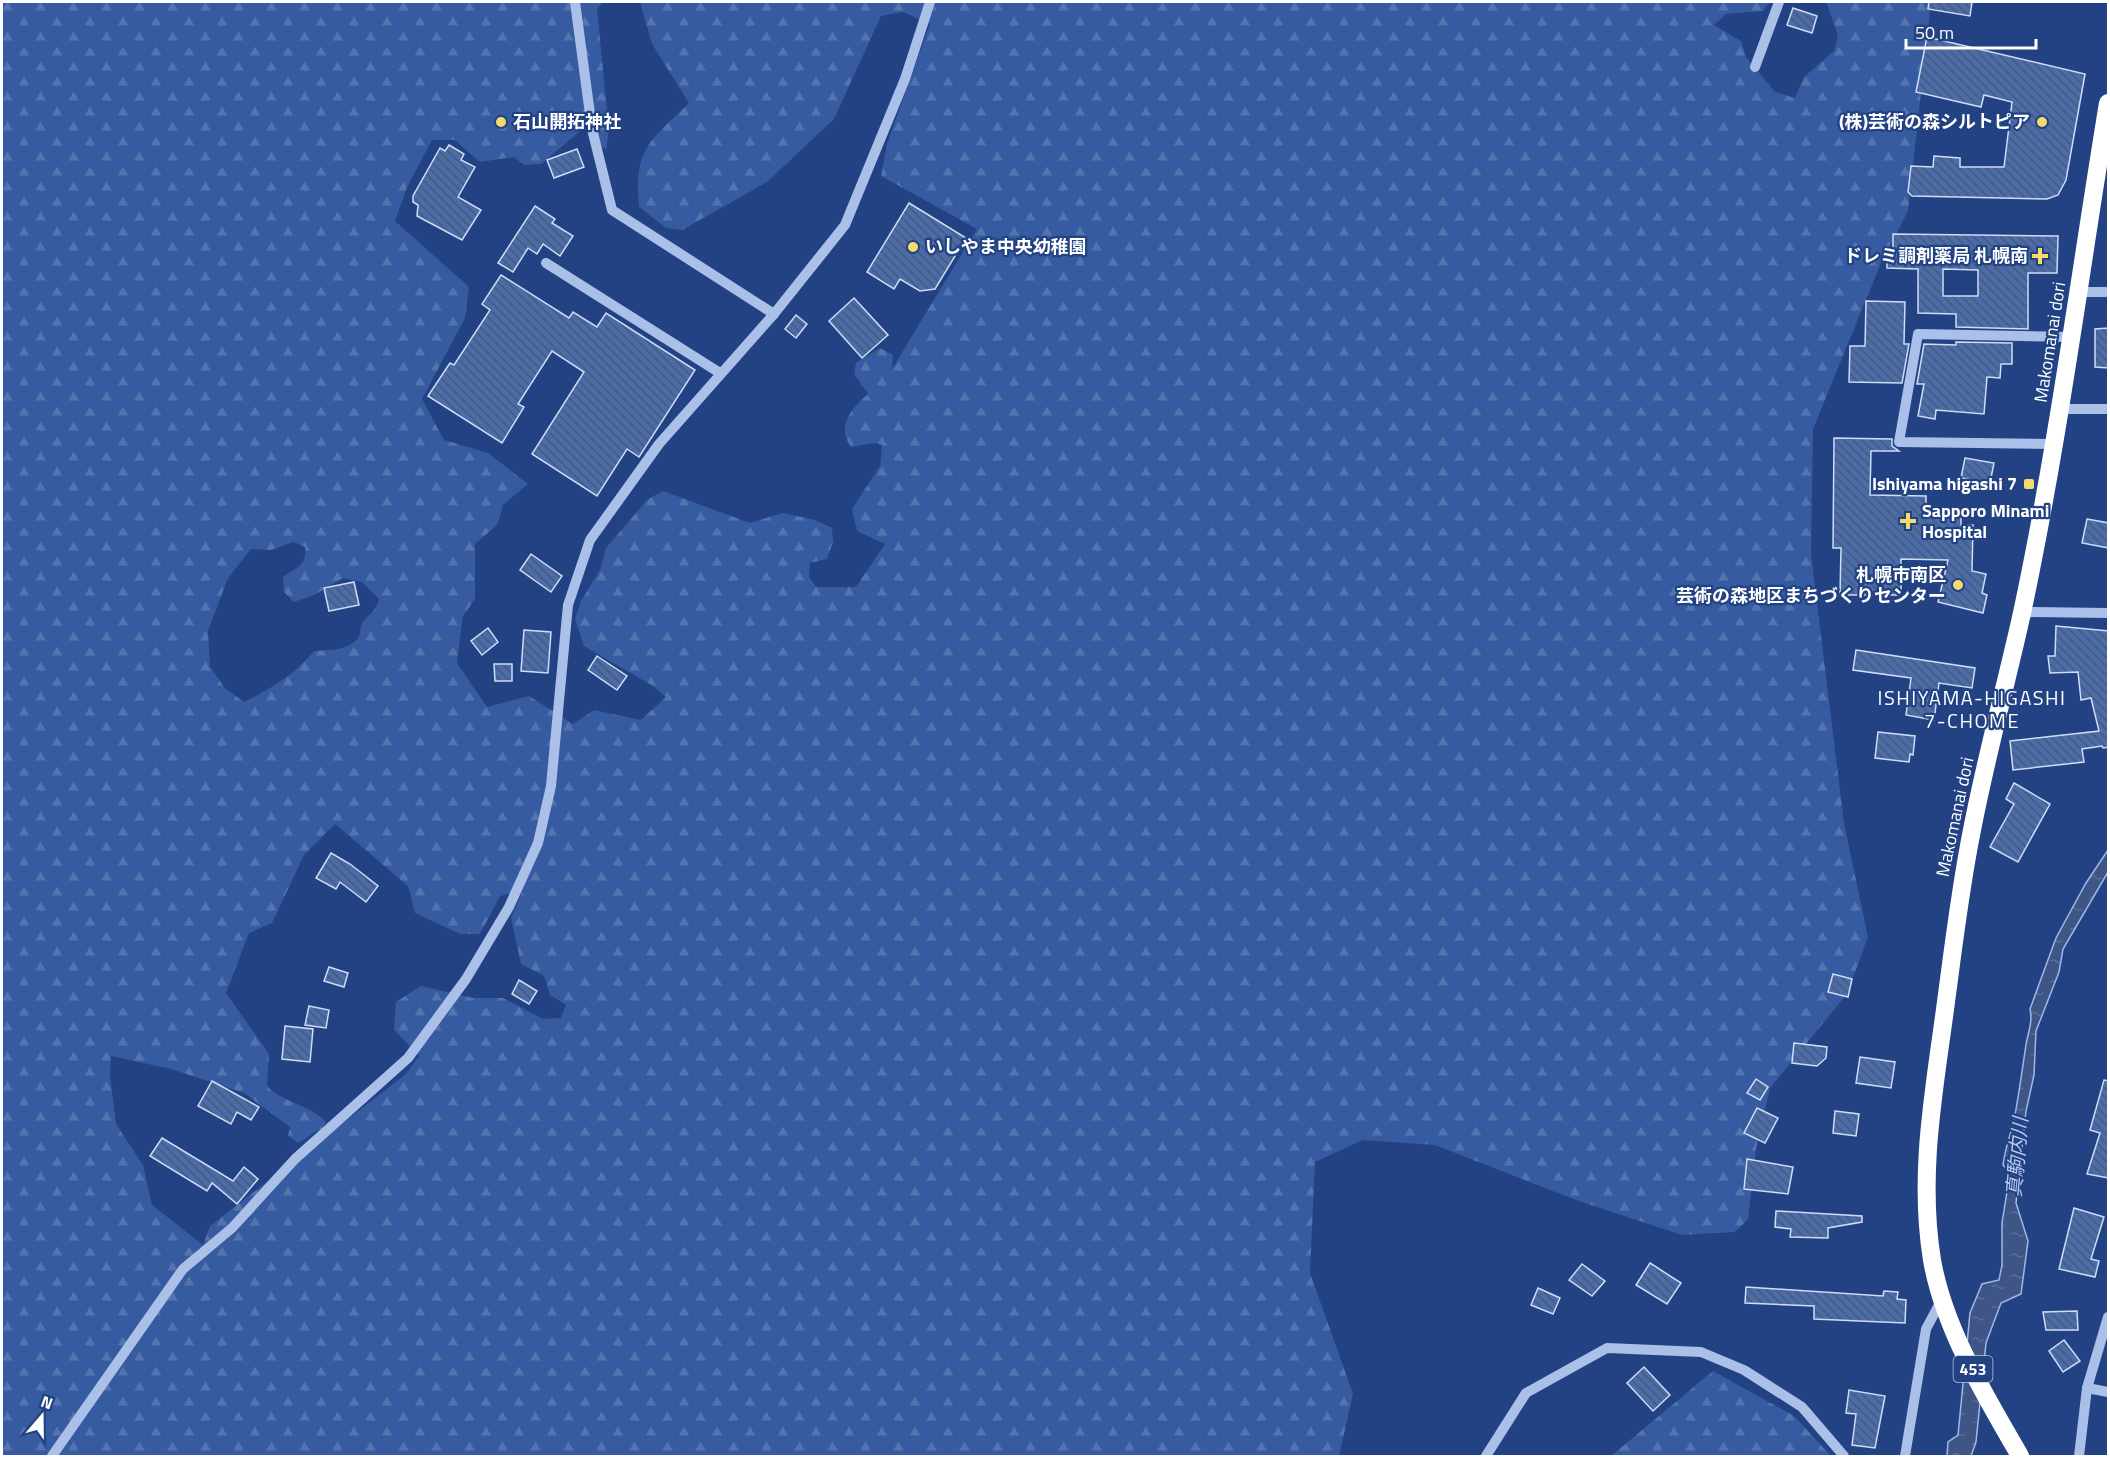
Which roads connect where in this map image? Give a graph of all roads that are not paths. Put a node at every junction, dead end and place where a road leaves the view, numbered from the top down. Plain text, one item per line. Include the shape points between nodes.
1 (575, 2) edge
2 (930, 2) edge
3 (1779, 2) edge
4 (1755, 67) dead end
5 (2109, 103) edge
6 (2103, 172) edge
7 (546, 263) dead end
8 (2079, 292) junction
9 (2109, 292) edge
10 (774, 314) junction
11 (2072, 337) junction
12 (720, 373) junction
13 (2061, 409) junction
14 (2109, 409) edge
15 (2054, 444) junction
16 (2022, 612) junction
17 (2109, 614) edge
18 (1941, 1301) junction
19 (2109, 1317) edge
20 (2087, 1388) junction
21 (2109, 1392) edge
22 (52, 1456) edge
23 (1486, 1456) edge
24 (1844, 1456) edge
25 (1905, 1456) edge
26 (2020, 1456) edge
27 (2079, 1456) edge

1 - 10 street via 592,129 612,210
2 - 10 street via 905,79 845,225
3 - 4 street
5 - 6 highway, Makomanai dori / 453
6 - 8 highway, Makomanai dori / 453
7 - 12 street
8 - 9 street
8 - 11 highway, Makomanai dori / 453
10 - 12 street
11 - 13 highway, Makomanai dori / 453
11 - 15 street via 1918,334 1899,442
12 - 22 street via 659,444 590,540 568,605 551,786 538,843 509,907 466,979 408,1058 295,1159 231,1228 183,1269
13 - 14 street
13 - 15 highway, Makomanai dori / 453
15 - 16 highway, Makomanai dori / 453
16 - 17 street
16 - 18 highway, Makomanai dori / 453 via 1972,829 1929,1125 1928,1222
18 - 25 street via 1926,1329
18 - 26 highway, Makomanai dori / 453
19 - 20 street
20 - 21 street
20 - 27 street
23 - 24 street via 1526,1393 1607,1348 1701,1352 1744,1370 1802,1407

